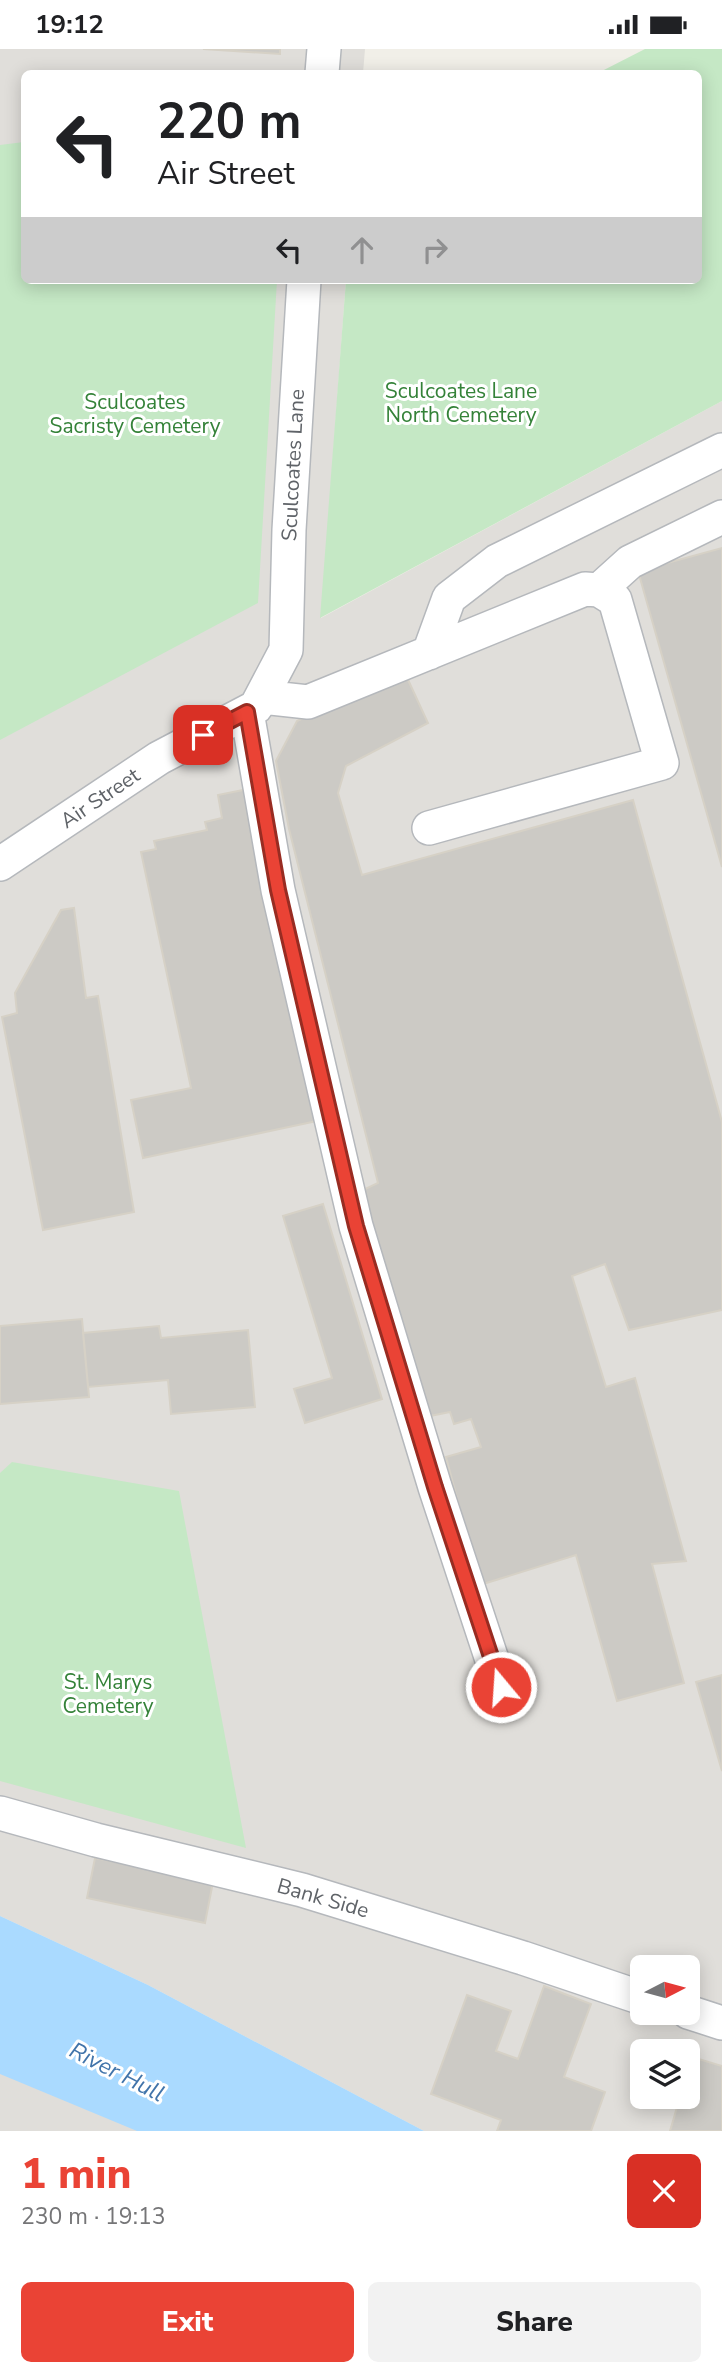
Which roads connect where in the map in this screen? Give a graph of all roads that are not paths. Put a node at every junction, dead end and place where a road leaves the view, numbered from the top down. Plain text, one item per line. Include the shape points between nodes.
1 (324, 49) edge
2 (322, 70) edge
3 (304, 284) edge
4 (722, 450) edge
5 (722, 517) edge
6 (598, 590) junction
7 (429, 653) junction
8 (254, 704) junction
9 (429, 828) dead end
10 (0, 864) edge
11 (501, 1687) dead end
12 (0, 1813) edge
13 (630, 1994) edge
14 (700, 2017) edge
15 (722, 2023) edge

1 - 2 street
3 - 8 street, Sculcoates Lane via 286,650
4 - 7 street via 497,561 449,597
5 - 6 street via 630,562
6 - 7 street via 584,589
6 - 9 street via 615,600 662,763
7 - 8 street via 308,702
8 - 10 street, Air Street via 159,758
8 - 11 street via 278,890 356,1226
12 - 13 street, Bank Side via 302,1890
14 - 15 street

